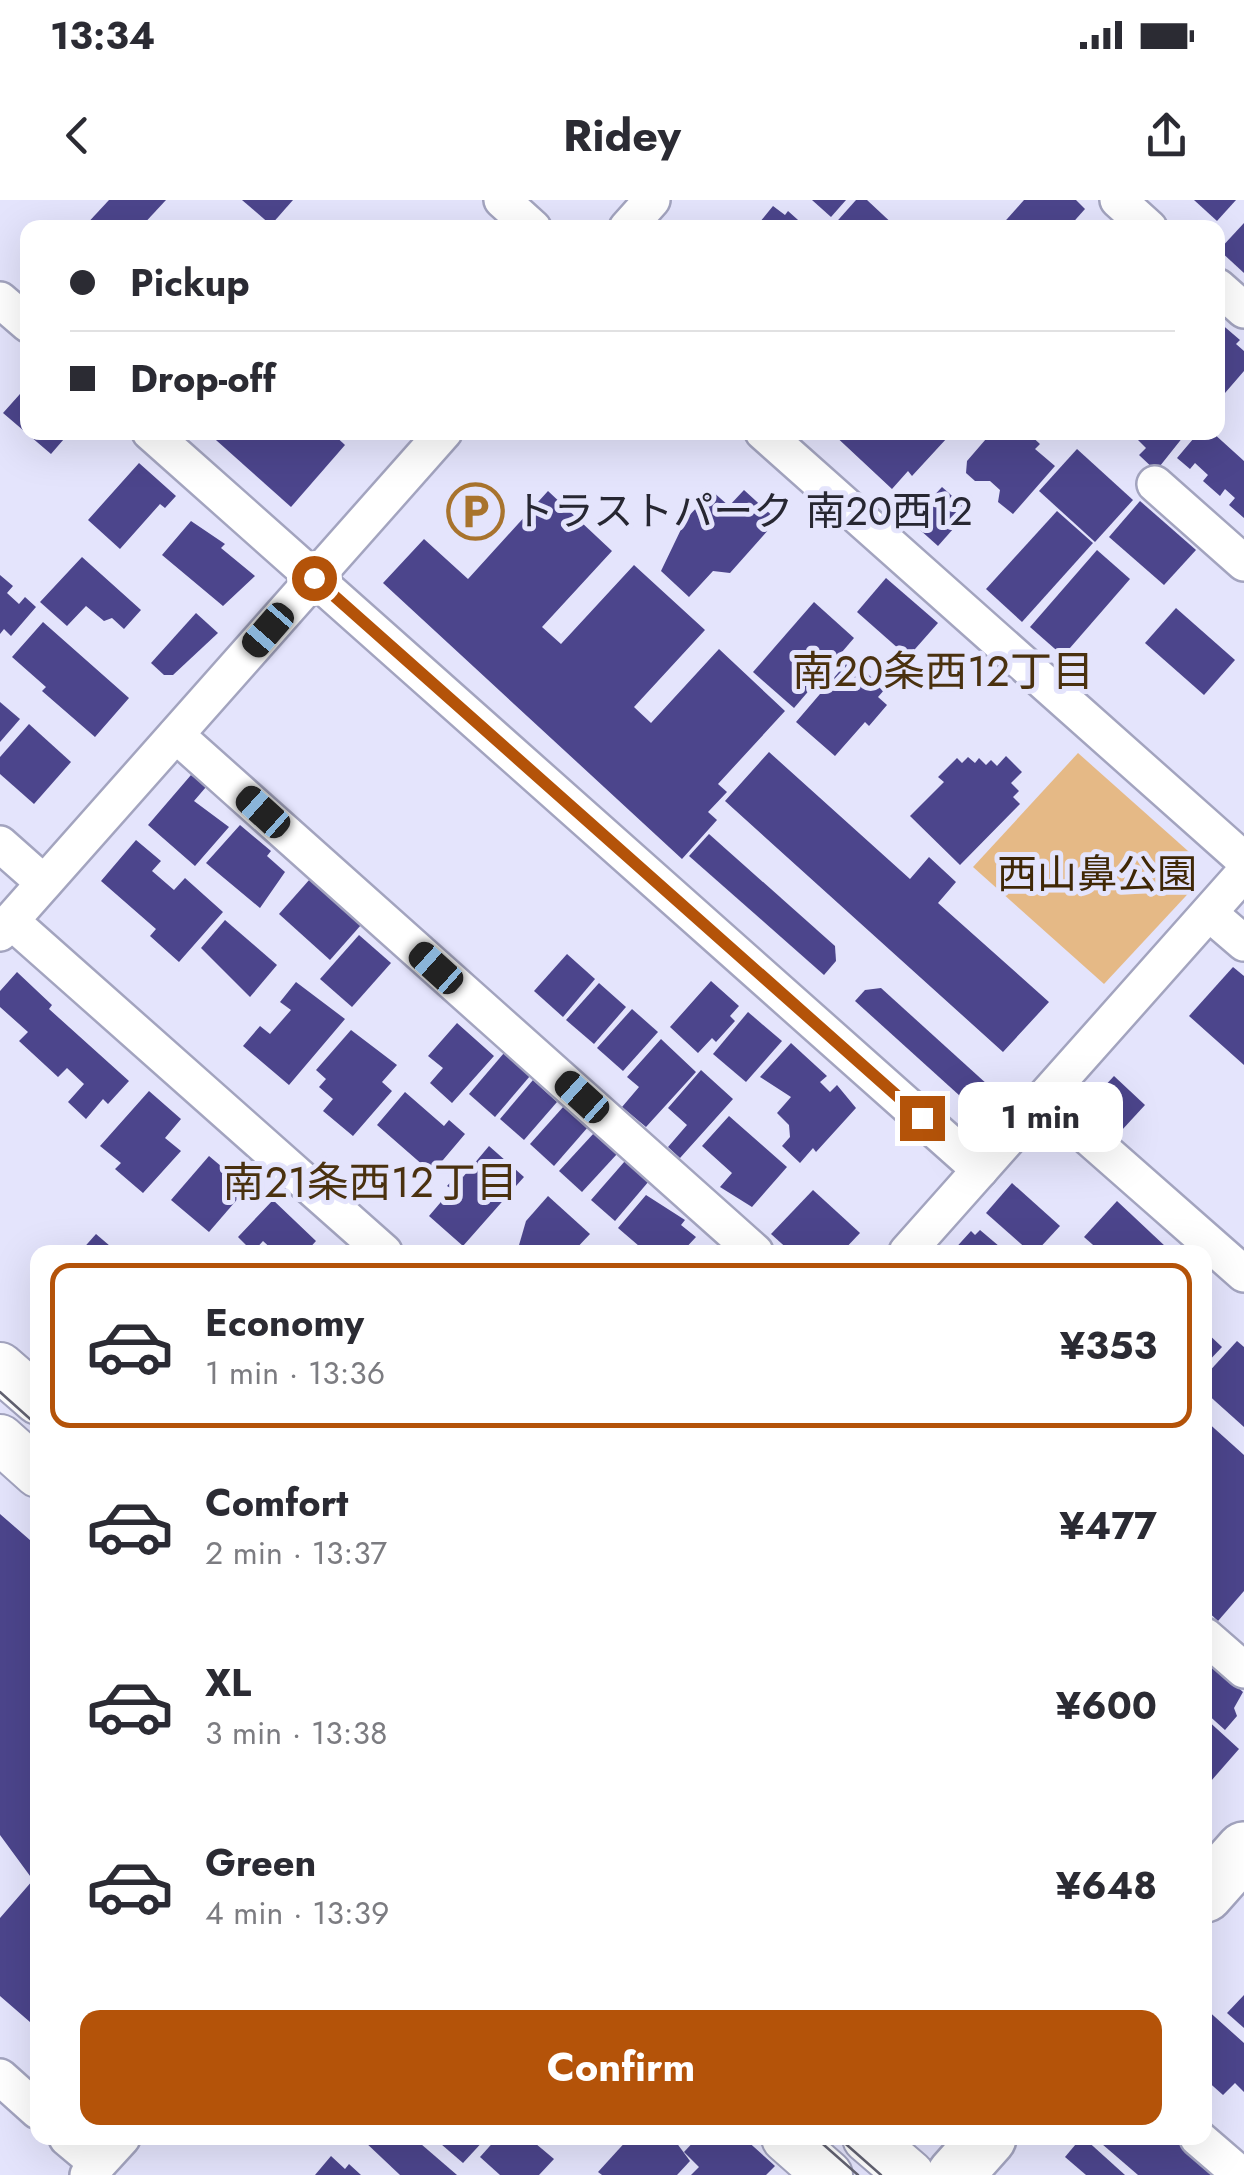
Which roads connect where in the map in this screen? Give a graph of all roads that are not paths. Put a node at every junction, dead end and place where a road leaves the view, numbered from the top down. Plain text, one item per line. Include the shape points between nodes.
1 (502, 200) edge
2 (652, 200) edge
3 (1118, 200) edge
4 (524, 220) edge
5 (634, 220) edge
6 (1141, 220) edge
7 (1225, 293) edge
8 (0, 300) edge
9 (1244, 310) edge
10 (20, 317) edge
11 (159, 440) edge
12 (437, 440) edge
13 (772, 440) edge
14 (1155, 484) dead end
15 (1244, 563) edge
16 (314, 578) junction
17 (176, 735) junction
18 (0, 844) edge
19 (1244, 860) edge
20 (1244, 874) edge
21 (44, 883) junction
22 (1209, 913) junction
23 (5, 927) edge
24 (1244, 944) edge
25 (1044, 1098) junction
26 (980, 1170) junction
27 (376, 1245) edge
28 (747, 1245) edge
29 (913, 1245) edge
30 (1211, 1245) edge
31 (1212, 1246) edge
32 (1244, 1274) edge
33 (0, 1367) edge
34 (30, 1393) edge
35 (0, 1440) edge
36 (30, 1465) edge
37 (1212, 1642) edge
38 (1244, 1670) edge
39 (1244, 1850) edge
40 (1212, 1886) edge
41 (0, 2077) edge
42 (30, 2104) edge
43 (73, 2145) edge
44 (116, 2145) edge
45 (794, 2145) edge
46 (876, 2145) edge
47 (982, 2145) edge
48 (1206, 2145) edge
49 (93, 2170) edge
50 (828, 2175) edge
51 (910, 2175) edge
52 (954, 2175) edge
53 (1241, 2175) edge

1 - 4 street
2 - 5 street
3 - 6 street
7 - 9 street
8 - 10 street
11 - 16 street
12 - 16 street
13 - 19 street
14 - 15 street
16 - 17 street
16 - 26 street
17 - 21 street
17 - 28 street
18 - 21 street
20 - 22 street
21 - 23 street
22 - 24 street
22 - 25 street
23 - 27 street
25 - 26 street
25 - 30 street
26 - 29 street
31 - 32 street
33 - 34 main road
35 - 36 main road
37 - 38 street
39 - 40 highway
41 - 42 street
43 - 49 street
44 - 49 street
45 - 50 main road
46 - 51 main road
47 - 52 highway
48 - 53 street

